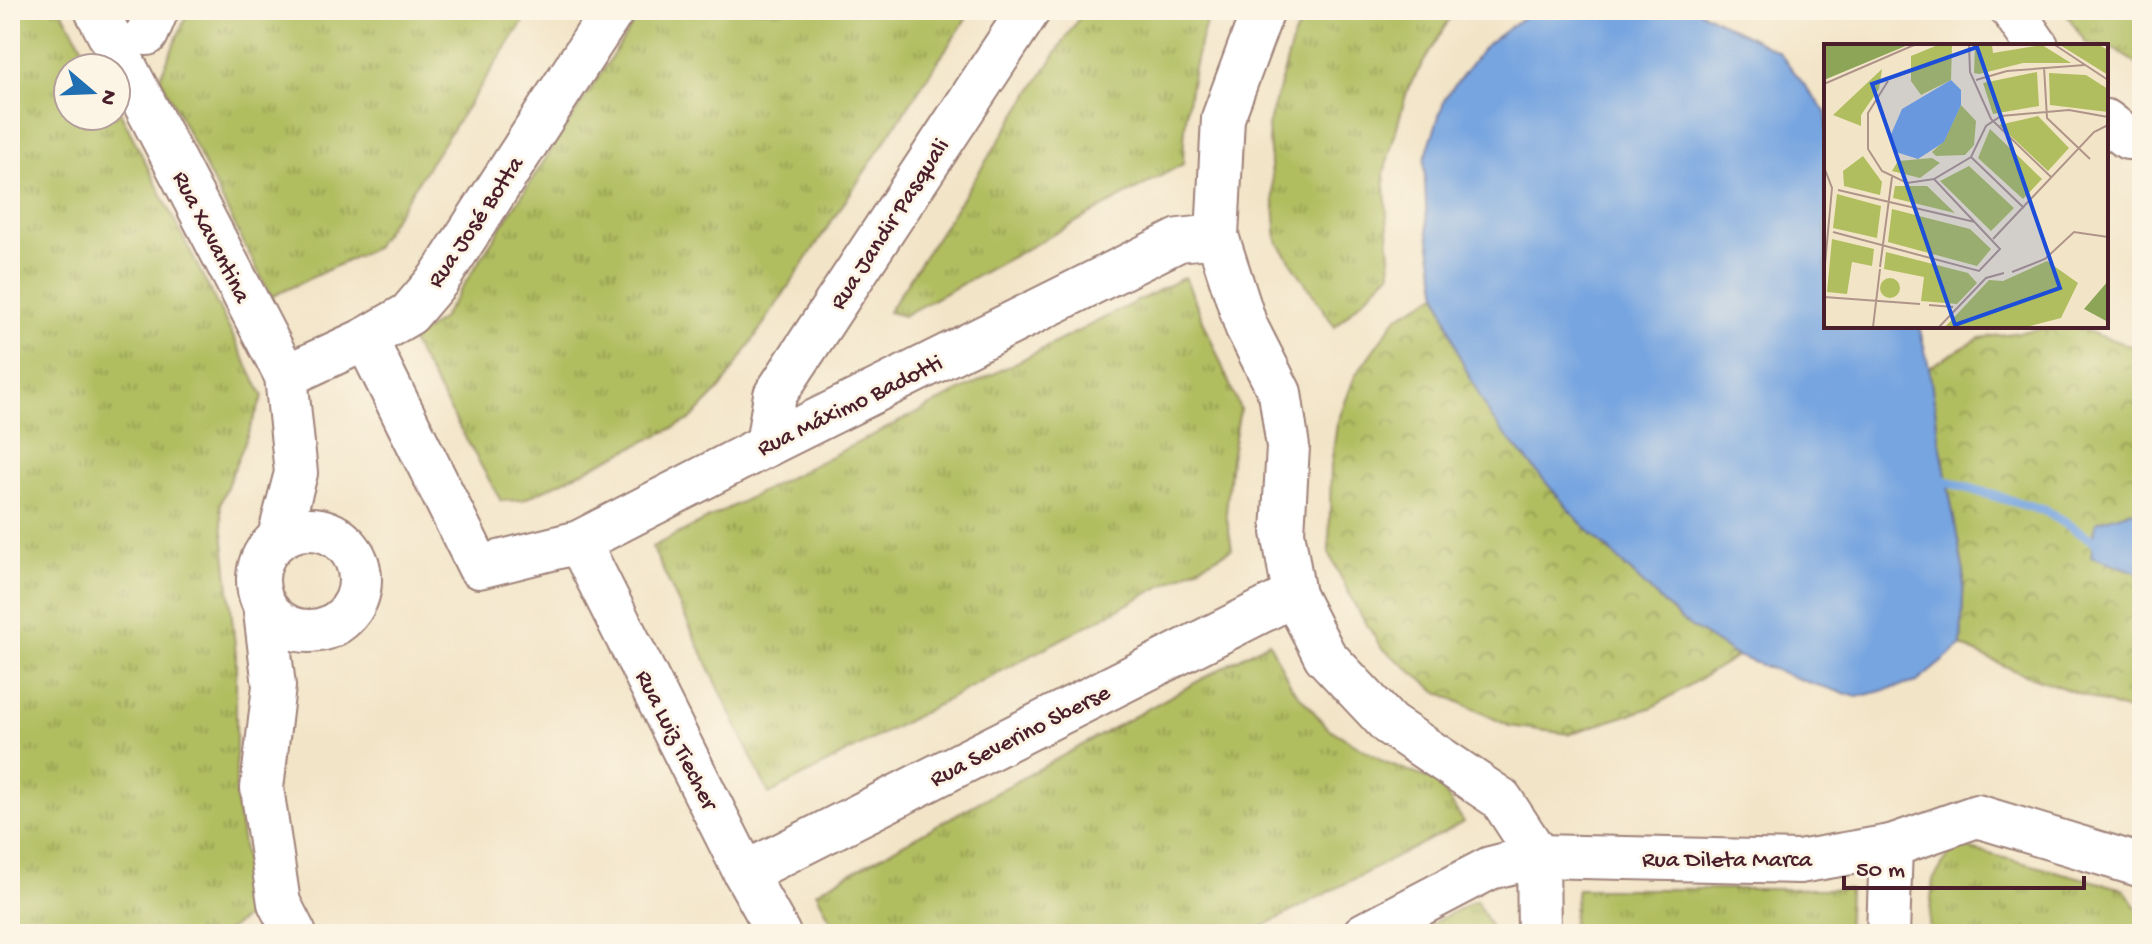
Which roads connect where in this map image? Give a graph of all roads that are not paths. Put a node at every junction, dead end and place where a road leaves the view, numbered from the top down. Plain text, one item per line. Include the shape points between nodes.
1 (96, 10) edge
2 (613, 10) edge
3 (1029, 10) edge
4 (1263, 10) edge
5 (2012, 10) edge
6 (2036, 44) edge
7 (1217, 236) junction
8 (366, 339) junction
9 (286, 376) junction
10 (767, 445) junction
11 (296, 473) junction
12 (336, 535) junction
13 (279, 537) junction
14 (579, 542) junction
15 (1294, 595) junction
16 (264, 604) junction
17 (324, 629) junction
18 (274, 686) junction
19 (1891, 846) junction
20 (1538, 856) junction
21 (2142, 866) edge
22 (745, 873) junction
23 (295, 934) edge
24 (779, 934) edge
25 (1364, 934) edge
26 (1539, 934) edge
27 (1888, 934) edge

1 - 9 street, Rua Xavantina
2 - 8 street, Rua José Botta via 438,280 409,314
3 - 10 street, Rua Jandir Pasquali via 775,395
4 - 7 street via 1223,118
5 - 6 street
7 - 10 street, Rua Máximo Badotti via 1179,240
7 - 15 street via 1246,326 1280,393 1288,447 1283,532
8 - 9 street, Rua José Botta
8 - 14 street, Rua Máximo Badotti via 479,567
9 - 11 street, Rua Xavantina
10 - 14 street, Rua Máximo Badotti
11 - 12 street
11 - 13 street
12 - 13 street via 307,528
12 - 17 street via 356,557 359,592 340,622
13 - 16 street via 261,561 259,590
14 - 22 street, Rua Luiz Tiecher
15 - 20 street via 1325,656 1389,724 1501,799
15 - 22 street, Rua Severino Sberse
16 - 17 street via 289,627
16 - 18 street
17 - 18 street
18 - 23 street via 262,788 279,903
19 - 20 street, Rua Dileta Marca via 1799,862
19 - 21 street, Rua Dileta Marca via 1977,816
19 - 27 street
20 - 25 street, Rua Dileta Marca via 1490,868
20 - 26 street
22 - 24 street, Rua Luiz Tiecher

